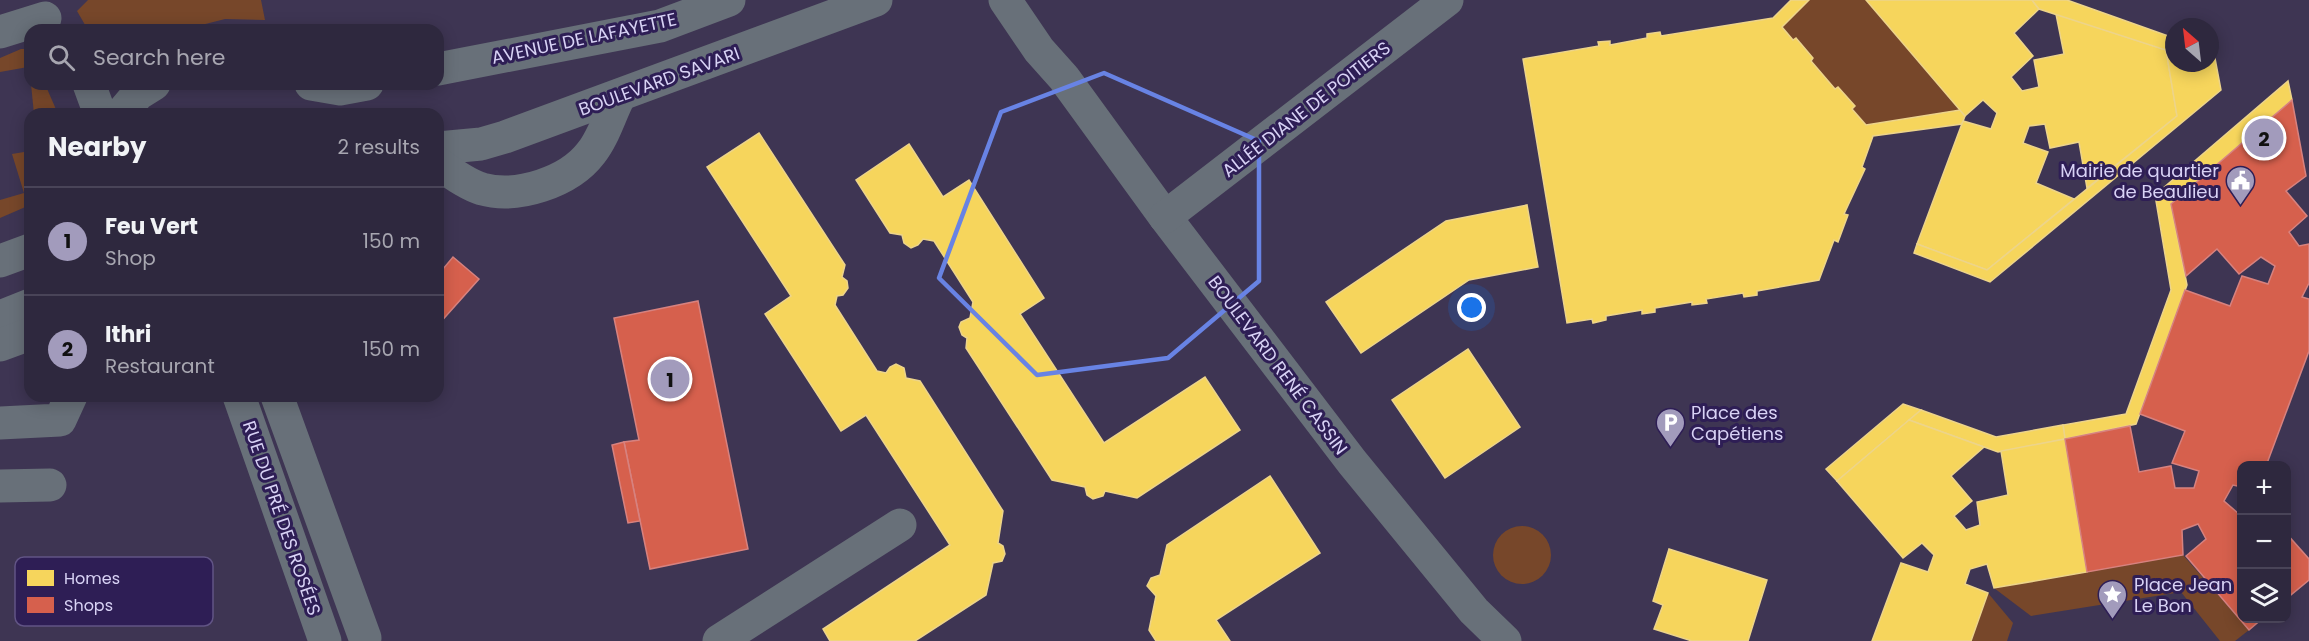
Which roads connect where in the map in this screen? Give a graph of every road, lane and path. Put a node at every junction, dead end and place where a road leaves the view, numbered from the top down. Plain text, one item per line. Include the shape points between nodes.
1 (729, 0) edge
2 (876, 0) edge
3 (1005, 0) edge
4 (1027, 0) edge
5 (1447, 0) edge
6 (45, 16) edge
7 (0, 32) edge
8 (444, 68) edge
9 (1064, 78) junction
10 (92, 90) edge
11 (144, 90) edge
12 (316, 90) edge
13 (620, 95) junction
14 (99, 108) edge
15 (126, 108) edge
16 (329, 108) edge
17 (444, 147) edge
18 (444, 167) edge
19 (1165, 217) junction
20 (24, 252) edge
21 (0, 261) edge
22 (24, 307) edge
23 (0, 317) edge
24 (24, 336) edge
25 (0, 345) edge
26 (241, 402) edge
27 (279, 402) edge
28 (66, 408) edge
29 (0, 423) edge
30 (0, 471) edge
31 (0, 486) edge
32 (900, 525) dead end
33 (365, 640) edge
34 (325, 641) edge
35 (719, 641) edge
36 (1506, 641) edge

1 - 8 street, AVENUE DE LAFAYETTE via 660,26
2 - 13 street, BOULEVARD SAVARI
3 - 9 street, BOULEVARD RENÉ CASSIN via 1039,51
4 - 9 street, BOULEVARD RENÉ CASSIN
5 - 19 street, ALLÉE DIANE DE POITIERS
6 - 7 street
9 - 19 street, BOULEVARD RENÉ CASSIN
10 - 14 street
11 - 15 street
12 - 16 street
13 - 17 street, BOULEVARD SAVARI via 505,137
13 - 18 street via 590,155 556,179 527,189 482,189
19 - 36 street, BOULEVARD RENÉ CASSIN via 1352,462 1474,611
20 - 21 street
22 - 23 street
24 - 25 street
26 - 34 street, RUE DU PRÉ DES ROSÉES
27 - 33 street, RUE DU PRÉ DES ROSÉES
28 - 29 street
30 - 31 street via 50,478
32 - 35 street

